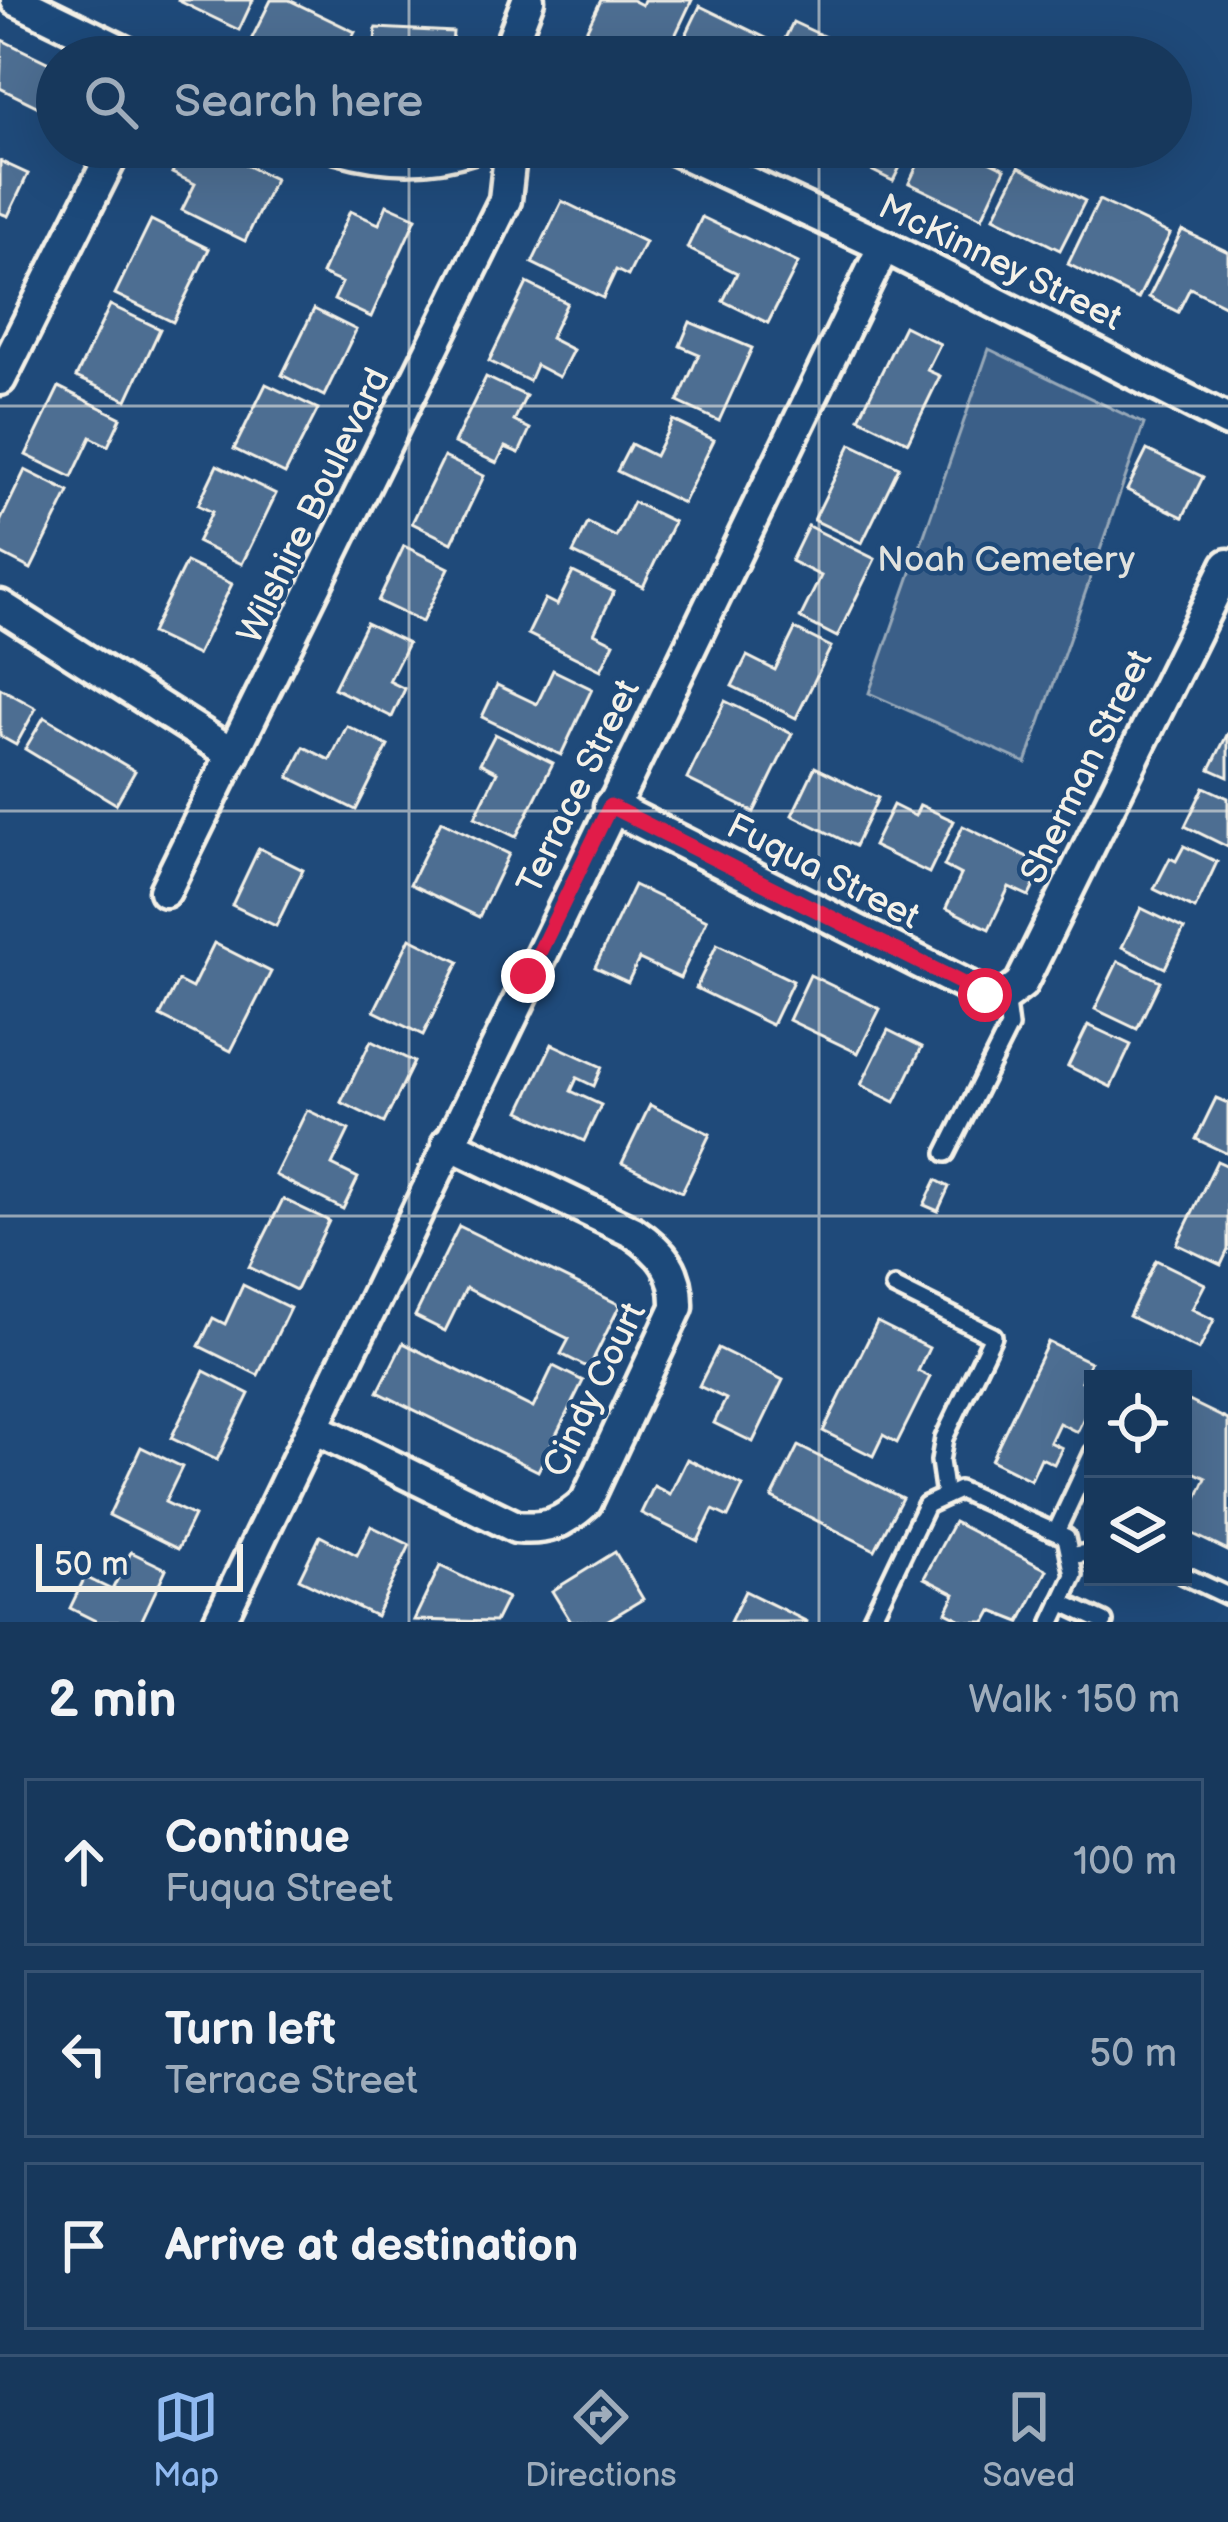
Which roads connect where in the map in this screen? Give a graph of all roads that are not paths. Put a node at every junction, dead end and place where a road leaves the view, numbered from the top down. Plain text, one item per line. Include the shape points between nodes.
1 (17, 0) edge
2 (528, 0) edge
3 (91, 36) edge
4 (514, 36) edge
5 (106, 168) edge
6 (509, 168) edge
7 (716, 168) edge
8 (884, 246) junction
9 (0, 379) edge
10 (1228, 421) edge
11 (1228, 565) edge
12 (0, 606) edge
13 (233, 754) junction
14 (610, 806) junction
15 (165, 891) dead end
16 (1005, 996) junction
17 (448, 1143) junction
18 (946, 1154) dead end
19 (894, 1287) dead end
20 (314, 1428) junction
21 (1084, 1472) edge
22 (946, 1496) junction
23 (1056, 1532) junction
24 (1084, 1554) edge
25 (1070, 1556) junction
26 (1192, 1579) edge
27 (1228, 1596) edge
28 (1061, 1602) junction
29 (218, 1622) edge
30 (870, 1622) edge
31 (1052, 1622) edge
32 (1104, 1622) edge

1 - 3 street
2 - 4 street
5 - 9 street
6 - 13 street, Wilshire Boulevard via 505,200
7 - 8 street, McKinney Street
8 - 10 street, McKinney Street
8 - 14 street, Terrace Street
11 - 16 street, Sherman Street via 1022,984
12 - 13 street
13 - 15 street, Wilshire Boulevard
14 - 16 street, Fuqua Street via 985,995
14 - 17 street, Terrace Street
16 - 18 lane via 1009,1027
17 - 20 street, Terrace Street
17 - 20 street, Cindy Court via 633,1232 671,1268 677,1306 586,1502 541,1530 516,1527
19 - 22 lane via 993,1336 944,1438
20 - 29 street, Terrace Street
21 - 23 lane
22 - 23 lane via 958,1490
22 - 30 lane via 926,1505
23 - 25 lane via 1066,1537
24 - 25 lane
25 - 28 lane via 1074,1575
26 - 27 lane
28 - 31 lane
28 - 32 lane

